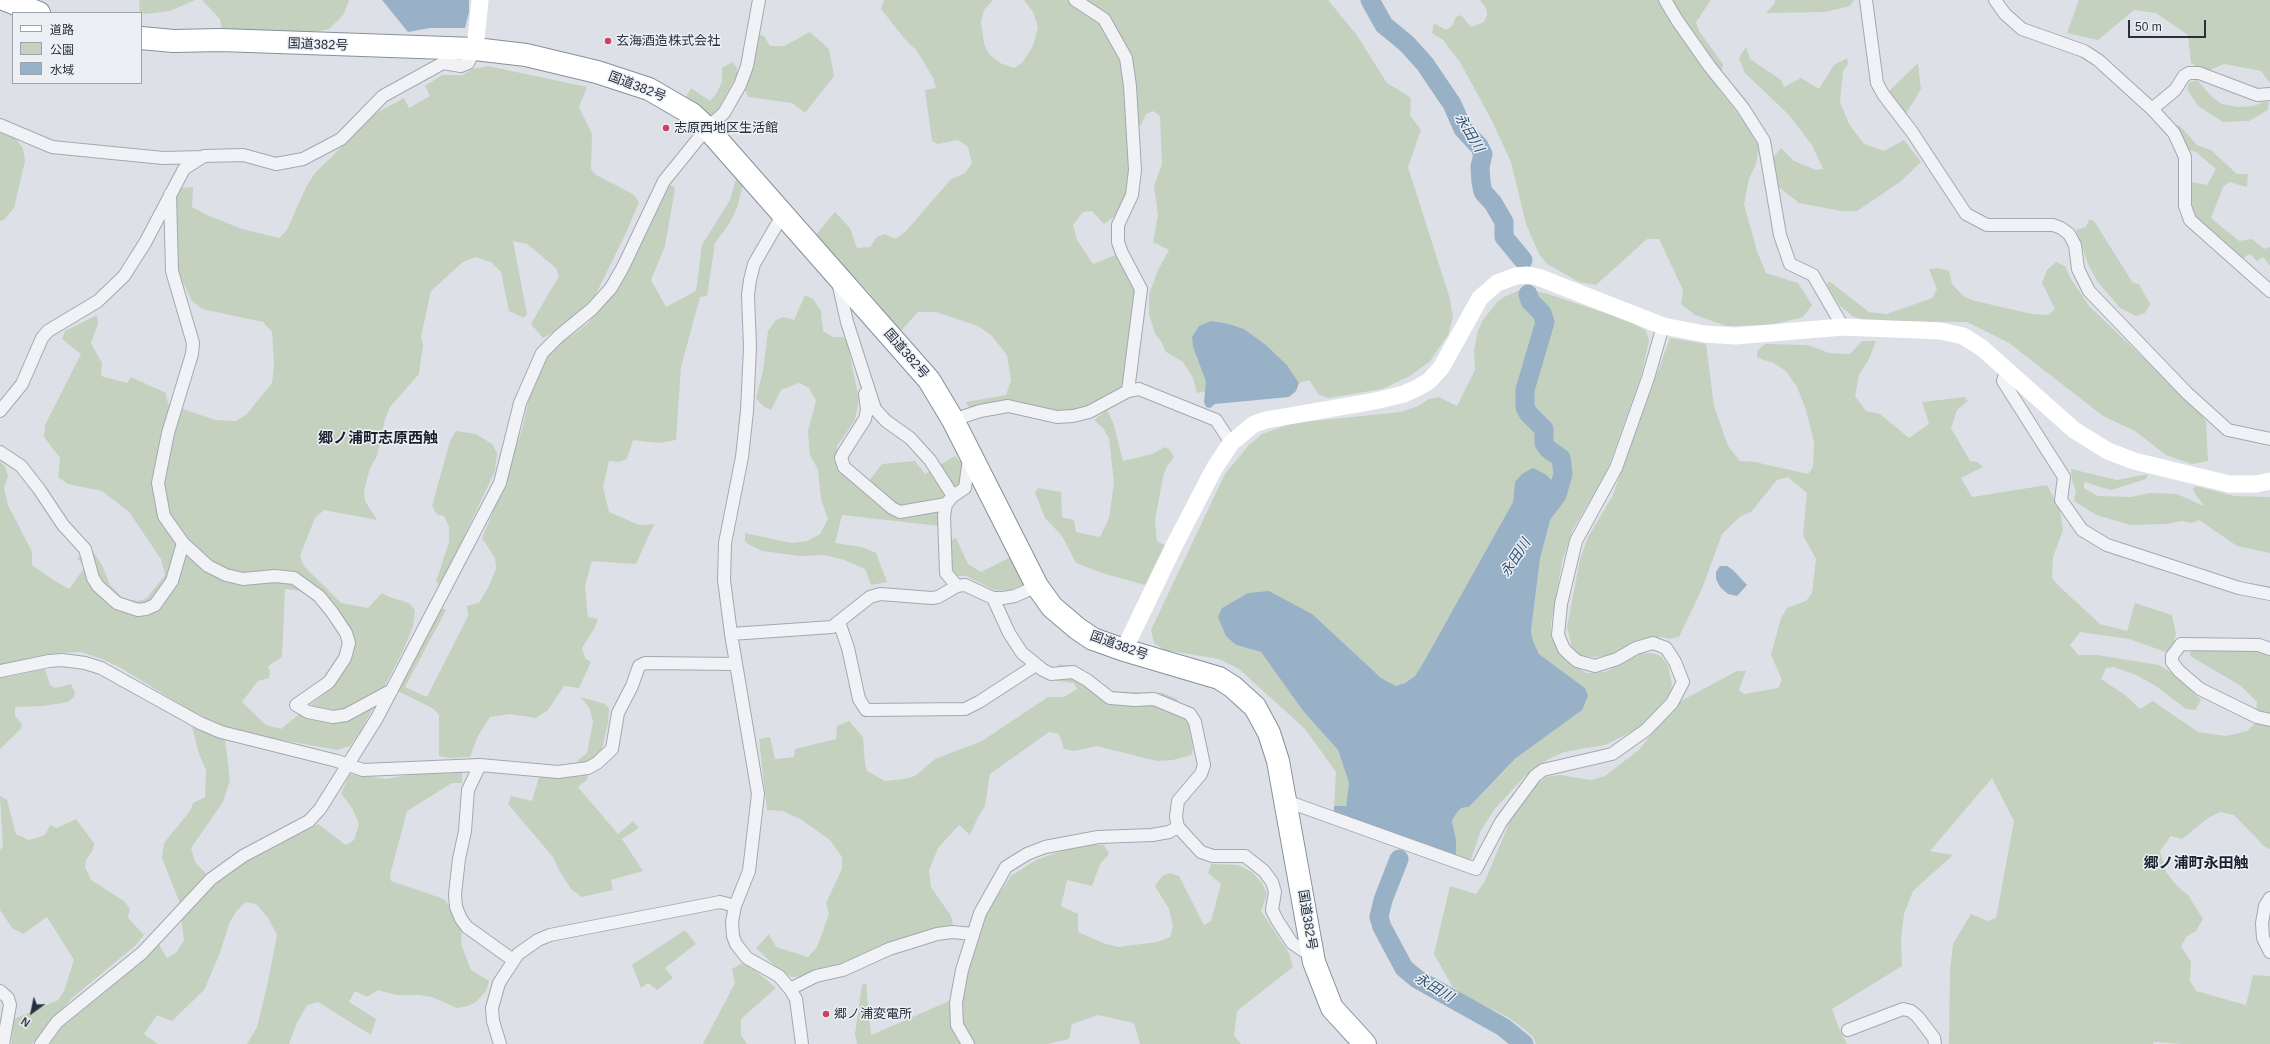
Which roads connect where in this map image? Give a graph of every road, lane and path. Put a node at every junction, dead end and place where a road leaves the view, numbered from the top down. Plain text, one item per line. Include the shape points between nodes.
1 (6, 0) edge
2 (480, 0) edge
3 (759, 0) edge
4 (1075, 0) edge
5 (1665, 0) edge
6 (1866, 0) edge
7 (1995, 0) edge
8 (36, 12) edge
9 (142, 38) edge
10 (475, 49) junction
11 (2270, 94) edge
12 (2152, 109) junction
13 (0, 125) edge
14 (707, 128) junction
15 (204, 156) junction
16 (170, 194) junction
17 (783, 214) junction
18 (836, 276) junction
19 (2270, 291) edge
20 (1663, 326) junction
21 (1844, 327) junction
22 (2006, 371) junction
23 (863, 372) junction
24 (1128, 391) junction
25 (0, 412) edge
26 (953, 420) junction
27 (2270, 439) edge
28 (1231, 443) junction
29 (0, 452) edge
30 (970, 455) junction
31 (2270, 480) edge
32 (949, 500) junction
33 (183, 543) junction
34 (957, 586) junction
35 (1037, 586) junction
36 (2270, 594) edge
37 (993, 598) junction
38 (839, 622) junction
39 (731, 634) junction
40 (2270, 649) edge
41 (1124, 650) junction
42 (736, 664) junction
43 (1036, 665) junction
44 (0, 672) edge
45 (392, 690) junction
46 (2270, 720) edge
47 (347, 765) junction
48 (480, 765) junction
49 (1286, 801) junction
50 (1178, 827) junction
51 (2270, 898) edge
52 (736, 906) junction
53 (973, 934) junction
54 (2270, 952) edge
55 (1312, 954) junction
56 (513, 960) junction
57 (790, 989) junction
58 (0, 990) edge
59 (1848, 1030) dead end
60 (3, 1044) edge
61 (41, 1044) edge
62 (500, 1044) edge
63 (802, 1044) edge
64 (968, 1044) edge
65 (1365, 1044) edge
66 (1934, 1044) edge

1 - 8 highway
2 - 10 street
3 - 14 street via 747,66 740,85 724,113
4 - 24 street via 1104,19 1126,58 1130,86 1135,170 1132,195 1118,225 1118,242 1141,289
5 - 21 street via 1710,68 1743,108 1764,141 1780,235 1790,264 1813,275
6 - 27 street via 1877,83 1882,94 1912,132 1966,214 1987,226 2053,225 2061,228 2069,234 2075,245 2078,269 2089,291 2187,393 2228,430
7 - 12 street via 2005,14 2022,29 2084,51 2098,60
9 - 10 highway, 国道382号
10 - 14 highway, 国道382号 via 526,55 623,80 669,99 692,114
10 - 15 street via 468,63 461,66 443,63 383,96 341,139 303,159 276,164 243,155
11 - 12 street via 2257,95 2199,73 2189,73 2175,90
12 - 19 street via 2174,134 2185,157 2185,206 2190,220
13 - 15 street via 52,147 163,158
14 - 17 highway, 国道382号
14 - 45 street via 664,181 611,288 592,309 559,336 540,358 520,403 500,483
15 - 16 street via 184,169
16 - 25 street via 145,243 124,276 98,301 48,331 42,338 22,384
16 - 33 street via 172,271 193,343 168,433 158,483 164,516
17 - 18 highway, 国道382号
17 - 39 street via 754,264 748,295 750,346 747,411 742,457 725,543 724,580
18 - 23 street
18 - 26 highway, 国道382号 via 929,380
20 - 21 street via 1688,332 1735,336
20 - 28 street via 1538,277 1527,275 1508,278 1497,283 1480,298 1441,368 1419,387 1404,394 1375,401 1266,420 1254,424
20 - 49 street via 1648,378 1616,468 1576,540 1561,604 1558,635 1564,649 1577,661 1596,666 1617,659 1636,648 1653,644 1666,648 1683,682 1672,703 1646,730 1612,754 1543,770 1535,776 1501,822 1476,869
21 - 22 street via 1941,331 1963,336 1982,348
22 - 31 street via 2074,430 2108,451 2134,461 2229,484 2256,484
22 - 36 street via 2003,381 2064,477 2061,500 2082,530 2107,545 2239,588
23 - 32 street via 875,409 886,421 910,438 930,460
23 - 32 street via 867,410 841,458 844,467 900,512
24 - 26 street via 1089,412 1073,416 1056,417 1008,406 980,411
24 - 28 street via 1138,390 1206,414 1216,420
26 - 30 highway, 国道382号
28 - 41 street via 1214,469 1175,544
29 - 33 street via 26,472 63,525 85,549 93,578 98,586 117,603 138,610 155,605 172,581
30 - 32 street via 965,488
30 - 35 highway, 国道382号
32 - 34 street via 946,573
33 - 45 street via 208,566 226,575 243,579 275,576 294,578 319,596 332,612 349,643 345,658 328,682 296,705 308,712 332,717 346,715
34 - 37 street via 975,588
34 - 38 street via 932,598 891,594 870,597
35 - 37 street via 1015,596
35 - 41 highway, 国道382号 via 1052,607 1078,630 1093,639
37 - 43 street via 1009,633 1022,653
38 - 39 street via 832,627
38 - 43 street via 848,648 859,699 866,710 965,709
39 - 42 street
40 - 46 street via 2259,646 2182,644 2172,656 2172,662 2200,689 2257,717
41 - 49 highway, 国道382号 via 1206,673 1233,686 1247,698 1269,733
42 - 48 street via 645,663 639,666 618,713 612,749 588,768 558,772
42 - 52 street via 752,750 758,806 749,871
43 - 50 street via 1051,674 1073,672 1110,698 1154,699 1190,714 1195,722 1204,765 1201,774 1178,801
44 - 47 street via 49,661 84,663 101,668 214,729
45 - 47 street
47 - 48 street via 379,771 406,767
47 - 61 street via 320,809 309,821 243,856 211,879 142,953 57,1022
48 - 56 street via 468,790 466,831 455,894 456,907 467,927
49 - 55 highway, 国道382号
50 - 53 street via 1169,832 1152,835 1078,840 1027,854 1006,867 999,877 980,913
50 - 55 street via 1201,852 1213,856 1245,856 1264,870 1275,892 1272,910 1277,920 1292,943
51 - 54 street via 2265,906 2262,923 2263,938
52 - 56 street via 720,902 550,935 526,946
52 - 57 street via 732,922 733,936 741,950 747,958 779,976
53 - 57 street via 938,934 889,949 843,970 816,976
53 - 64 street via 962,970 956,1003 957,1025
55 - 65 highway, 国道382号 via 1332,1008
56 - 62 street via 499,983 492,1008
57 - 63 street via 796,999
58 - 60 street via 8,998 10,1005
59 - 66 street via 1903,1009 1918,1017 1934,1038

